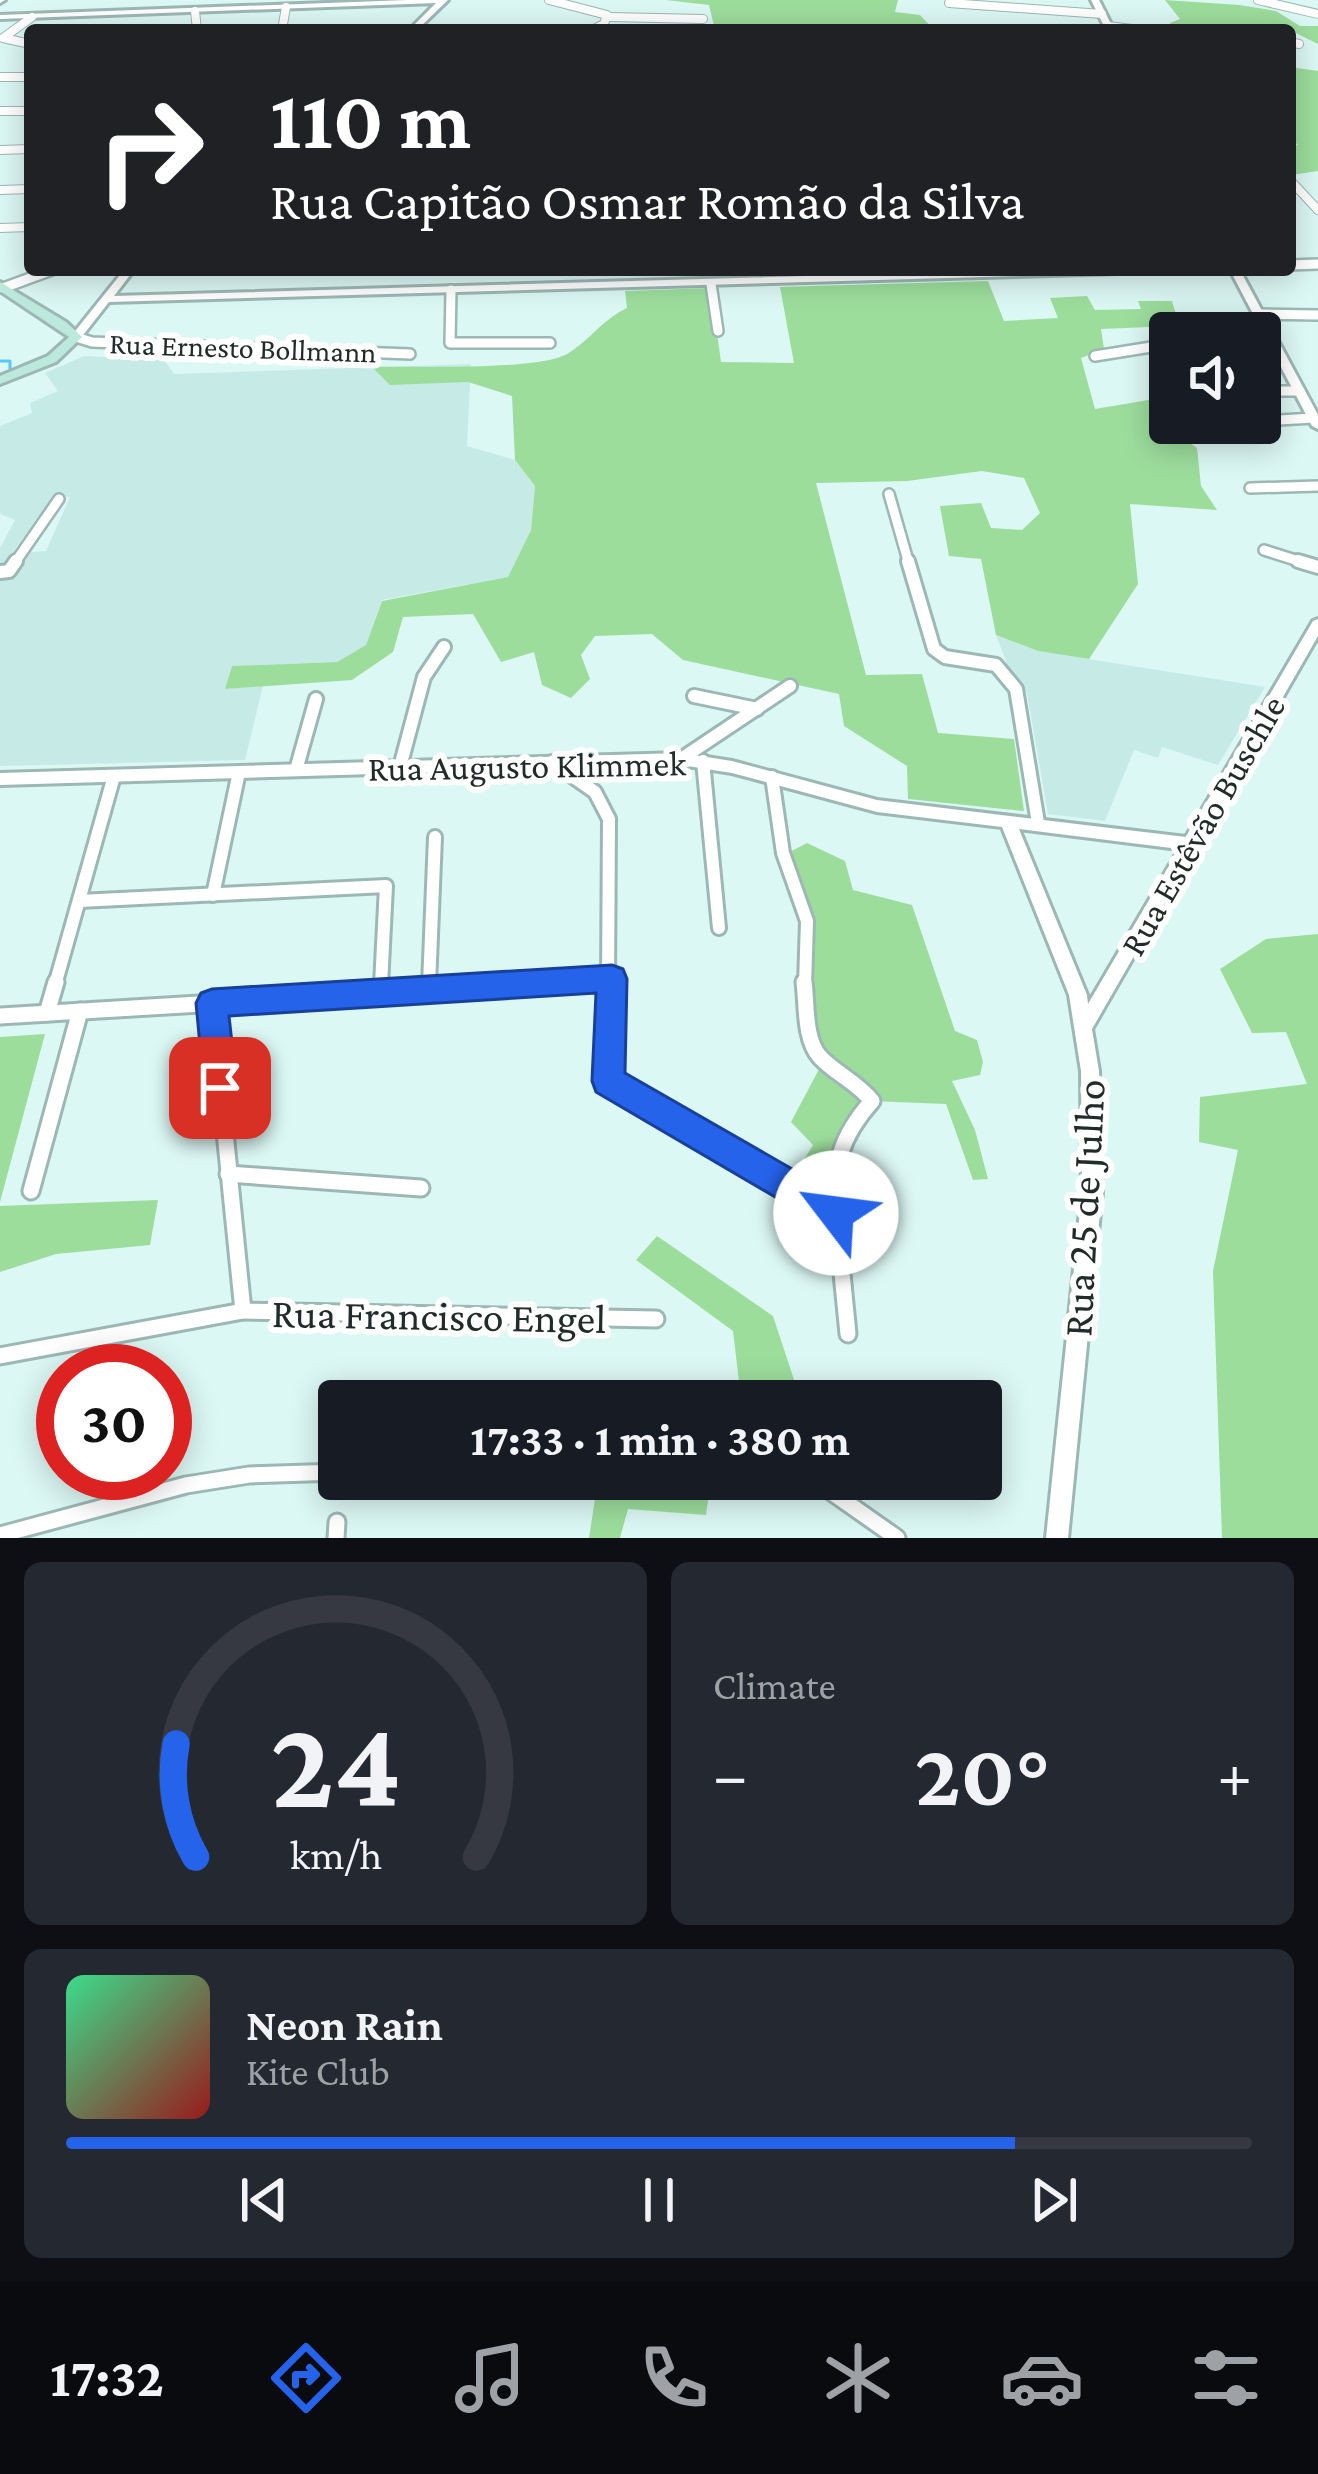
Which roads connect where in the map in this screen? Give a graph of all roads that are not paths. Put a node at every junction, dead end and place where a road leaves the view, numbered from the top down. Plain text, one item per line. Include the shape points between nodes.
1 (444, 0) edge
2 (549, 0) edge
3 (1095, 0) edge
4 (1258, 0) edge
5 (949, 3) dead end
6 (185, 6) edge
7 (286, 7) junction
8 (195, 10) junction
9 (1102, 14) junction
10 (1318, 14) edge
11 (0, 17) edge
12 (32, 17) junction
13 (608, 17) junction
14 (703, 19) dead end
15 (196, 24) edge
16 (283, 24) edge
17 (419, 24) edge
18 (599, 24) edge
19 (1107, 24) edge
20 (24, 43) edge
21 (1296, 186) edge
22 (1318, 210) edge
23 (33, 276) edge
24 (125, 276) edge
25 (944, 276) edge
26 (1238, 276) edge
27 (711, 284) junction
28 (2, 286) edge
29 (451, 290) junction
30 (110, 299) junction
31 (1258, 312) edge
32 (1281, 314) edge
33 (1312, 315) edge
34 (718, 332) dead end
35 (1318, 334) edge
36 (76, 337) junction
37 (550, 343) dead end
38 (1149, 347) edge
39 (410, 354) dead end
40 (1095, 356) dead end
41 (1281, 364) edge
42 (0, 380) edge
43 (1281, 392) edge
44 (1300, 392) junction
45 (1281, 421) edge
46 (1316, 422) edge
47 (1318, 486) edge
48 (1250, 488) dead end
49 (890, 494) dead end
50 (59, 499) dead end
51 (1264, 550) dead end
52 (1318, 567) edge
53 (0, 572) edge
54 (1317, 627) edge
55 (444, 647) dead end
56 (790, 686) dead end
57 (694, 696) dead end
58 (316, 699) dead end
59 (757, 709) junction
60 (681, 759) junction
61 (703, 761) junction
62 (551, 762) junction
63 (400, 766) junction
64 (296, 770) junction
65 (239, 772) junction
66 (115, 776) junction
67 (772, 777) junction
68 (0, 779) edge
69 (1006, 820) junction
70 (1038, 824) junction
71 (435, 837) dead end
72 (1191, 844) junction
73 (213, 896) junction
74 (79, 901) junction
75 (719, 928) dead end
76 (1072, 977) junction
77 (612, 979) junction
78 (1111, 982) junction
79 (429, 990) junction
80 (382, 993) junction
81 (212, 1003) junction
82 (80, 1011) junction
83 (47, 1013) junction
84 (0, 1016) edge
85 (1086, 1024) junction
86 (228, 1174) junction
87 (422, 1188) dead end
88 (31, 1191) dead end
89 (836, 1213) junction
90 (244, 1311) junction
91 (656, 1319) dead end
92 (848, 1334) dead end
93 (0, 1356) edge
94 (318, 1473) edge
95 (843, 1500) edge
96 (0, 1535) edge
97 (897, 1538) edge
98 (1057, 1538) edge

1 - 7 street
1 - 17 street
2 - 13 street
3 - 9 street
4 - 10 street
5 - 9 street
6 - 8 street
6 - 12 street
7 - 8 street
7 - 16 street
8 - 15 street
9 - 19 street
11 - 12 street
12 - 20 street via 3,38
13 - 14 street
13 - 18 street
21 - 22 street
23 - 28 street
24 - 30 street
25 - 27 street
26 - 31 street
27 - 29 street
27 - 34 street
28 - 36 main road
29 - 30 street
29 - 37 street via 450,343
30 - 36 street
32 - 33 street
33 - 35 street
36 - 39 street, Rua Ernesto Bollmann
36 - 42 main road via 52,359
38 - 40 street
41 - 44 street
43 - 44 street
44 - 46 street
45 - 46 street
47 - 48 street
49 - 70 street via 934,649 996,665 1016,689
50 - 53 street via 9,571
51 - 52 street
54 - 72 street, Rua Estêvão Buschle
55 - 63 street via 424,677
56 - 59 street
57 - 59 street
58 - 64 street
59 - 60 street
60 - 61 street, Rua Augusto Klimmek
60 - 62 street, Rua Augusto Klimmek
61 - 67 street, Rua Augusto Klimmek
61 - 75 street
62 - 63 street, Rua Augusto Klimmek
62 - 77 street via 585,782 608,810
63 - 64 street, Rua Augusto Klimmek
64 - 65 street, Rua Augusto Klimmek
65 - 66 street, Rua Augusto Klimmek
65 - 73 street
66 - 68 street, Rua Augusto Klimmek
66 - 74 street
67 - 69 street, Rua Augusto Klimmek via 877,806
67 - 89 street via 783,853 807,920 802,961 811,1041 872,1101 833,1156
69 - 70 street, Rua Augusto Klimmek
69 - 76 street, Rua 25 de Julho
70 - 72 street, Rua Augusto Klimmek
71 - 79 street
72 - 78 street, Rua Estêvão Buschle
73 - 74 street
73 - 80 street via 386,886
74 - 83 street
76 - 78 street
76 - 85 street, Rua 25 de Julho
77 - 79 street
77 - 89 street via 608,1081
78 - 85 street, Rua Estêvão Buschle
79 - 80 street
80 - 81 street
81 - 82 street
81 - 86 street, Rua Francisco Engel
82 - 83 street
82 - 88 street
83 - 84 street
85 - 98 street, Rua 25 de Julho via 1092,1192
86 - 87 street
86 - 90 street, Rua Francisco Engel
89 - 92 street
90 - 91 street, Rua Francisco Engel
90 - 93 street
94 - 96 street via 186,1485
95 - 97 street

